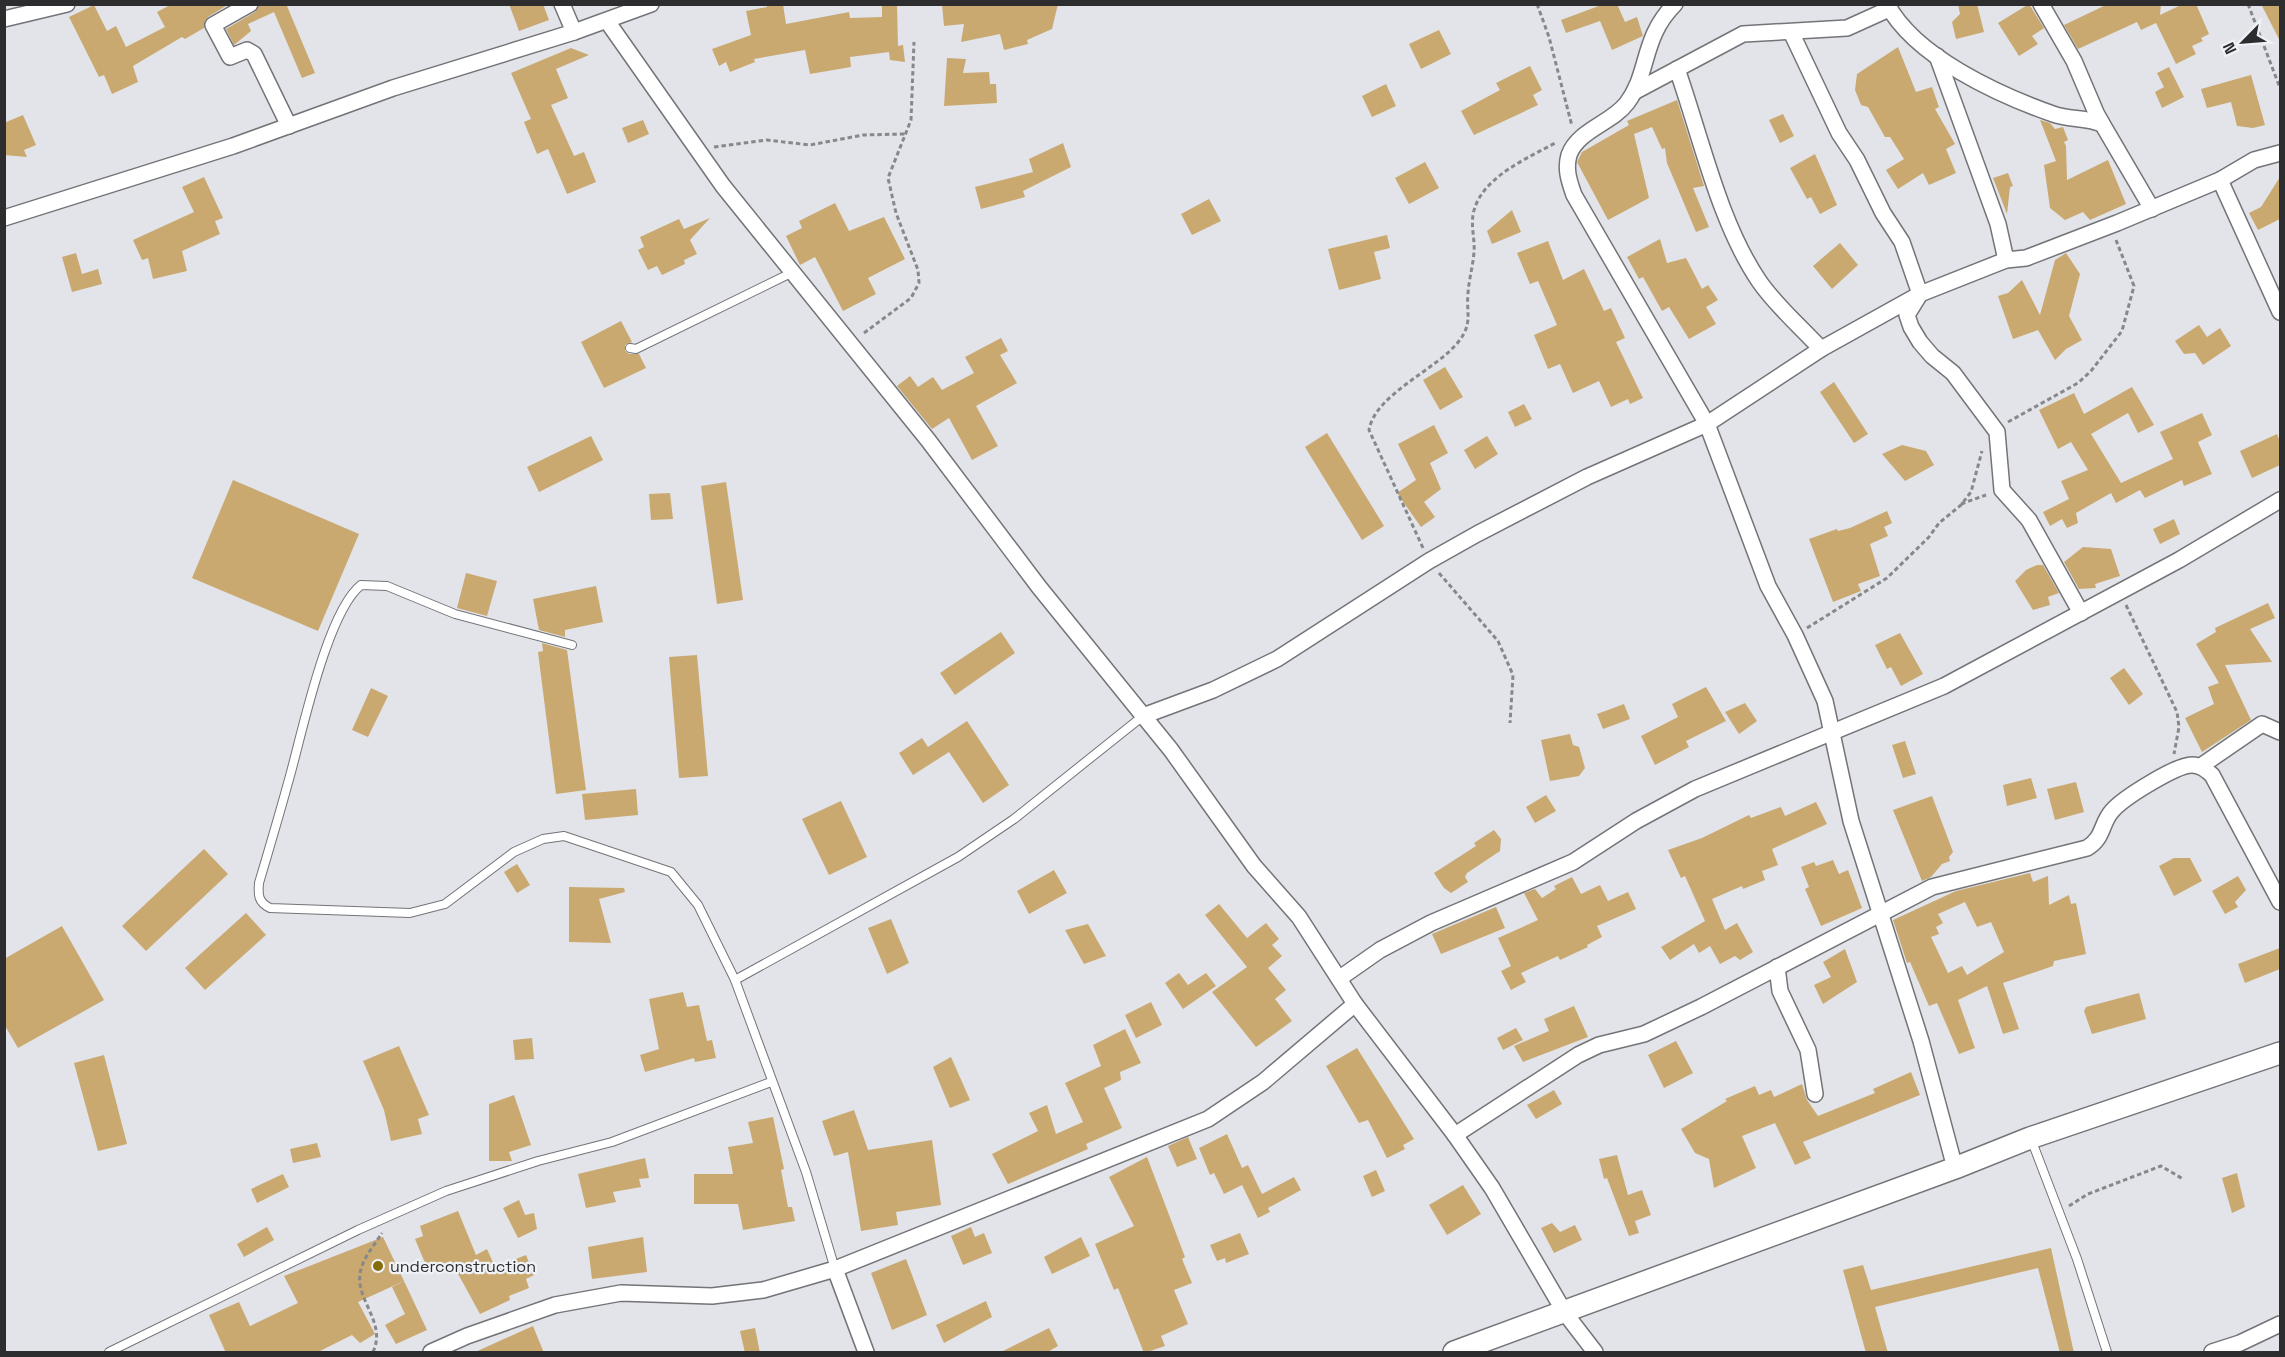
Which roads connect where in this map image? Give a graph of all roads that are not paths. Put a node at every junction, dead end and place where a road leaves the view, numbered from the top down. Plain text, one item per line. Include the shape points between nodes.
1 (67, 4) edge
2 (250, 4) edge
3 (562, 4) edge
4 (651, 4) edge
5 (1675, 4) edge
6 (2042, 4) edge
7 (1888, 7) edge
8 (4, 19) edge
9 (607, 21) junction
10 (574, 32) junction
11 (1791, 32) junction
12 (1937, 56) junction
13 (1677, 69) junction
14 (1634, 92) junction
15 (2097, 116) junction
16 (289, 126) junction
17 (2280, 153) edge
18 (2220, 180) junction
19 (2152, 209) junction
20 (4, 218) edge
21 (2006, 260) junction
22 (791, 273) junction
23 (1920, 294) junction
24 (2280, 312) edge
25 (630, 348) dead end
26 (1821, 349) junction
27 (1707, 424) junction
28 (2280, 500) edge
29 (2081, 613) junction
30 (572, 645) dead end
31 (1143, 716) junction
32 (1832, 732) junction
33 (2280, 732) edge
34 (2201, 766) junction
35 (2280, 902) edge
36 (1880, 912) junction
37 (1777, 967) junction
38 (1340, 978) junction
39 (735, 980) junction
40 (1355, 1004) junction
41 (2280, 1040) edge
42 (2273, 1055) edge
43 (771, 1082) junction
44 (1815, 1094) dead end
45 (1455, 1135) junction
46 (2030, 1138) junction
47 (1956, 1168) junction
48 (835, 1269) junction
49 (1564, 1313) junction
50 (2280, 1324) edge
51 (109, 1353) edge
52 (431, 1353) edge
53 (866, 1353) edge
54 (1454, 1353) edge
55 (1595, 1353) edge
56 (2107, 1353) edge
57 (2212, 1353) edge

1 - 8 street
2 - 16 street via 213,25 230,57 247,50 254,54
3 - 10 street
4 - 9 street
5 - 14 street via 1652,36
6 - 15 street via 2074,60
7 - 11 street via 1847,28
7 - 12 street via 1916,41
9 - 10 street
9 - 22 street
10 - 16 street via 393,88
11 - 13 street via 1743,34
11 - 23 street via 1839,133 1902,242
12 - 15 street via 1976,79 2055,115 2086,117 2102,124
12 - 21 street via 1998,224
13 - 14 street
13 - 26 street via 1740,247 1761,284
14 - 27 street via 1618,113 1574,137 1567,172 1574,195
15 - 19 street
16 - 20 street
17 - 18 street via 2254,160
18 - 19 street
18 - 24 street
19 - 21 street via 2026,258
21 - 23 street
22 - 25 lane via 647,344
22 - 31 street via 855,347
23 - 26 street
23 - 29 street via 1907,315 1911,327 1932,356 1953,373 1997,432 2002,490 2029,520
26 - 27 street
27 - 31 street via 1587,477 1429,561 1277,659 1213,690
27 - 32 street via 1768,586 1825,701
28 - 29 street
29 - 32 street via 1944,686
30 - 39 lane via 455,614 387,586 362,585 352,592 335,627 313,695 258,896 270,908 410,913 429,910 456,896 514,852 543,839 564,837 671,872 698,905
31 - 38 street via 1209,800 1254,866 1299,917
31 - 39 lane via 1014,819 958,857
32 - 36 street via 1851,821
32 - 38 street via 1695,789 1573,862 1431,923 1380,950
33 - 34 street via 2262,724
34 - 35 street via 2212,775
34 - 36 street via 2189,765 2166,775 2117,806 2100,837 2087,848 1932,887
36 - 37 street
36 - 47 street
37 - 44 street via 1780,991 1808,1050
37 - 45 street via 1644,1034 1599,1045 1578,1055
38 - 40 street
39 - 43 lane
40 - 45 street
40 - 48 street via 1263,1083 1208,1119
41 - 42 street
42 - 46 main road
43 - 48 lane via 806,1172
43 - 51 lane via 612,1142 446,1191
45 - 49 street via 1492,1188
46 - 47 main road
46 - 56 lane via 2077,1259
47 - 49 main road
48 - 52 street via 763,1290 712,1296 621,1293 555,1305
48 - 53 street
49 - 54 main road
49 - 55 street
50 - 57 street

